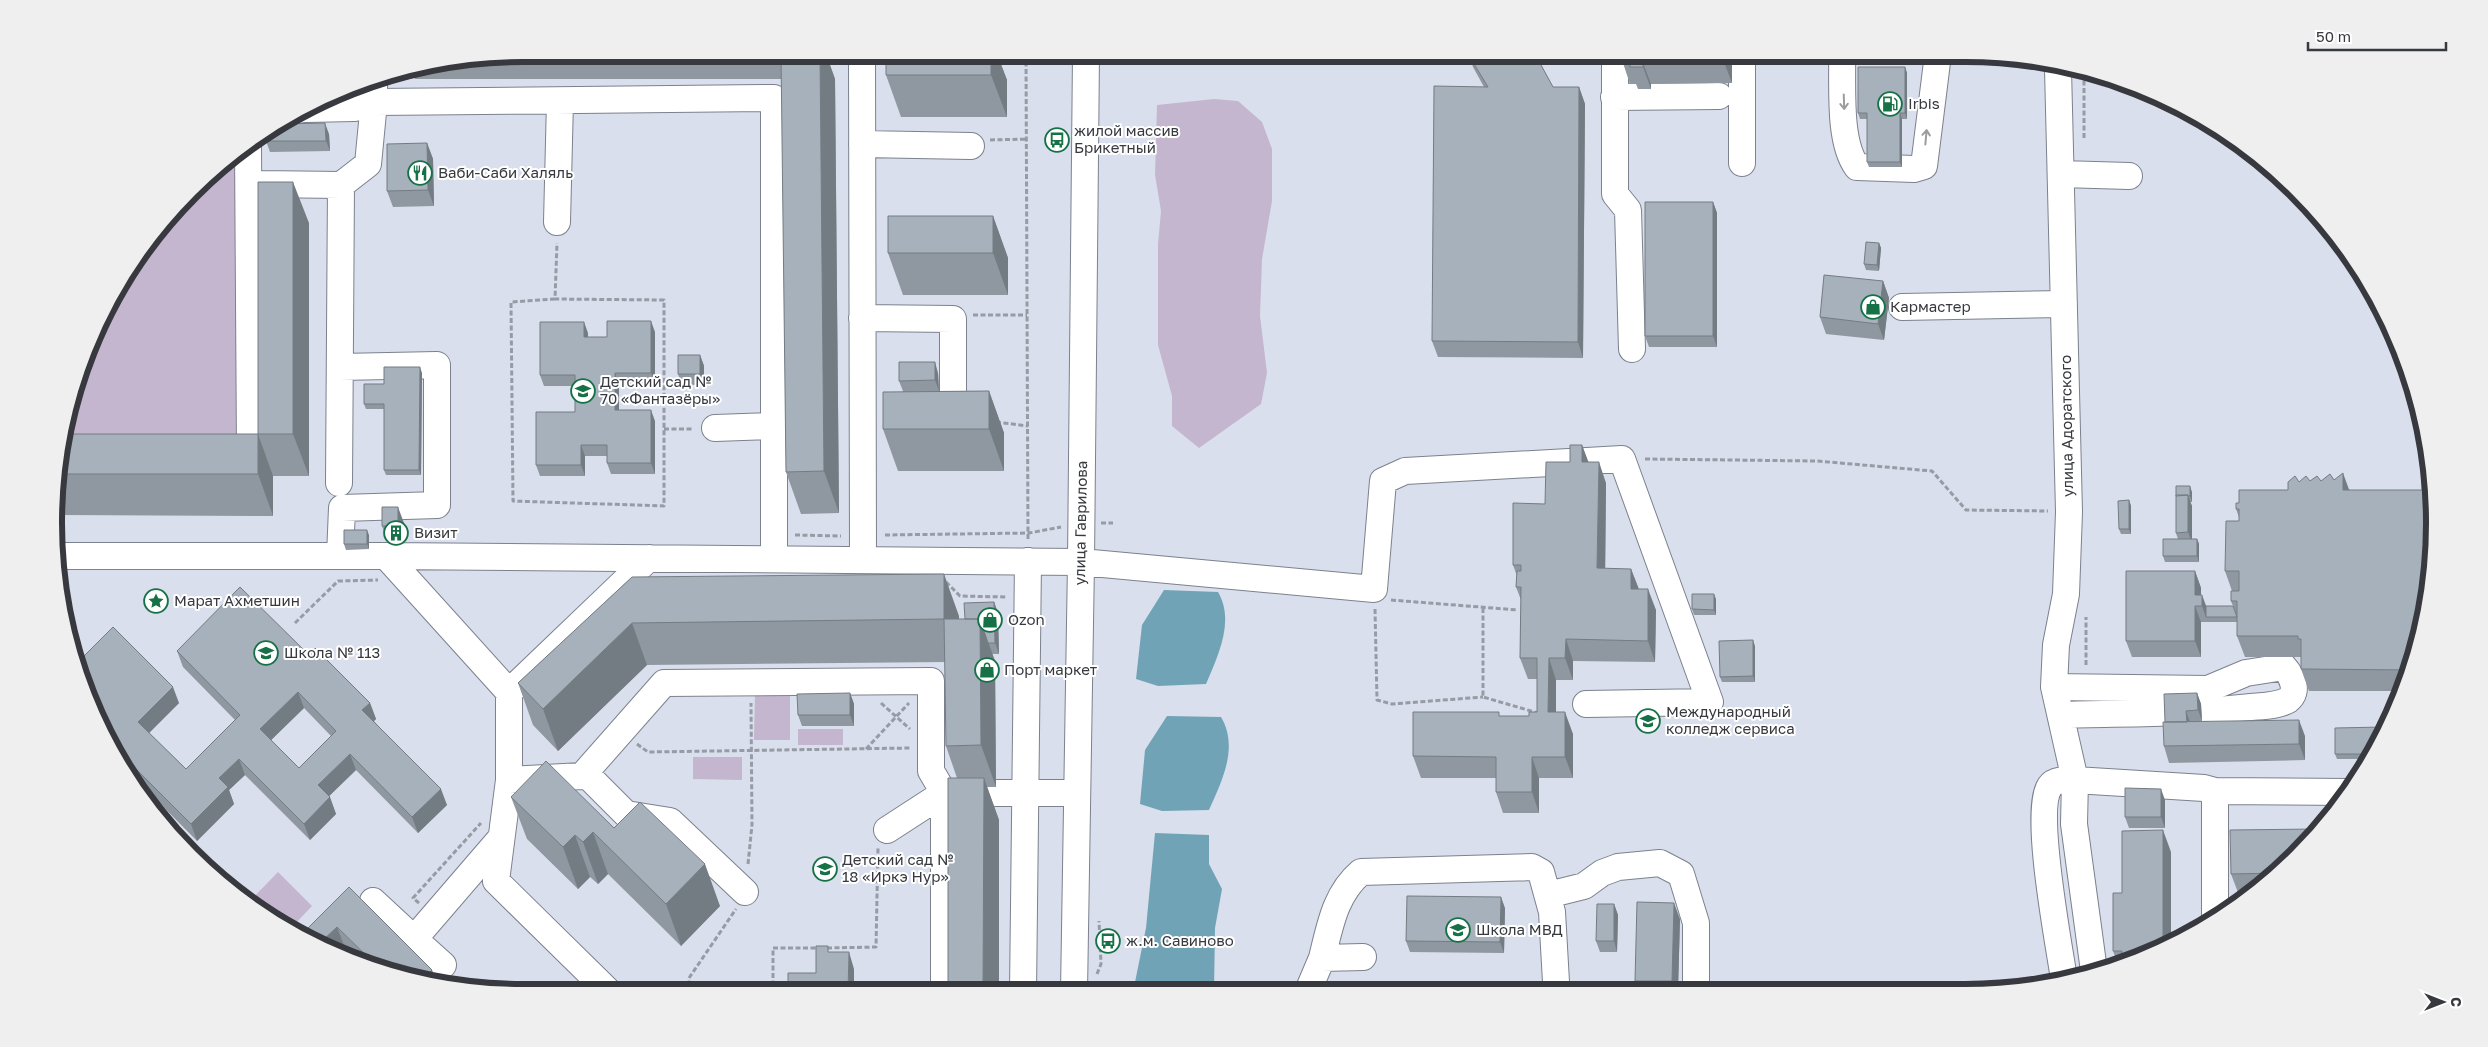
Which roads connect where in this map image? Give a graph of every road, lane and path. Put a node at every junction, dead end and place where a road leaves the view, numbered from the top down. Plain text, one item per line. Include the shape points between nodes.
1 (862, 62) edge
2 (1026, 62) edge
3 (1086, 62) edge
4 (1615, 62) edge
5 (1742, 62) edge
6 (1842, 62) edge
7 (1937, 62) edge
8 (2058, 72) edge
9 (374, 90) edge
10 (1719, 96) dead end
11 (1614, 97) junction
12 (560, 101) junction
13 (323, 109) edge
14 (1026, 139) junction
15 (862, 144) junction
16 (971, 146) joint
17 (248, 154) edge
18 (1742, 163) dead end
19 (2061, 174) junction
20 (2129, 176) dead end
21 (248, 184) junction
22 (341, 185) junction
23 (557, 222) joint
24 (555, 299) junction
25 (2064, 304) junction
26 (1902, 308) dead end
27 (1027, 315) junction
28 (862, 318) junction
29 (953, 319) junction
30 (1632, 349) dead end
31 (340, 367) junction
32 (953, 405) edge
33 (992, 422) dead end
34 (774, 426) junction
35 (1028, 426) junction
36 (715, 428) joint
37 (664, 429) junction
38 (206, 452) edge
39 (1622, 459) junction
40 (339, 483) dead end
41 (2069, 512) junction
42 (63, 556) edge
43 (340, 556) junction
44 (649, 558) junction
45 (774, 559) junction
46 (863, 560) junction
47 (924, 560) junction
48 (1028, 561) junction
49 (1081, 562) junction
50 (385, 568) junction
51 (1374, 589) junction
52 (1028, 598) junction
53 (1482, 608) dead end
54 (295, 623) dead end
55 (856, 681) junction
56 (930, 681) junction
57 (751, 682) junction
58 (2054, 687) junction
59 (509, 692) junction
60 (1483, 697) junction
61 (1586, 704) dead end
62 (1542, 714) edge
63 (2061, 715) junction
64 (896, 717) junction
65 (621, 731) junction
66 (931, 748) junction
67 (866, 749) junction
68 (751, 751) junction
69 (585, 773) junction
70 (508, 780) junction
71 (2075, 780) junction
72 (2215, 791) junction
73 (944, 792) junction
74 (1077, 792) junction
75 (2339, 792) edge
76 (1025, 793) junction
77 (492, 830) junction
78 (887, 830) joint
79 (745, 892) junction
80 (1548, 895) junction
81 (414, 898) dead end
82 (373, 901) dead end
83 (2215, 911) edge
84 (414, 939) junction
85 (1363, 957) dead end
86 (1322, 958) junction
87 (443, 965) dead end
88 (2093, 966) edge
89 (2063, 974) edge
90 (1556, 982) dead end
91 (601, 984) edge
92 (689, 984) edge
93 (773, 984) edge
94 (944, 984) edge
95 (1023, 984) edge
96 (1074, 984) edge
97 (1311, 984) edge
98 (1696, 984) edge

1 - 15 street
2 - 14 path
3 - 49 street, улица Гаврилова
4 - 11 street
5 - 18 street
6 -> 7 street via 1844,130 1853,162 1857,167 1914,169 1924,166
8 - 19 street, улица Адоратского
9 - 12 street
9 - 13 street via 354,108
9 - 22 street via 368,164
10 - 11 street
11 - 30 street via 1615,194 1628,210
12 - 23 street
12 - 34 street via 774,98
14 - 16 path via 979,140
14 - 27 path
15 - 16 street
15 - 28 street
17 - 21 street
19 - 20 street
19 - 25 street, улица Адоратского
21 - 22 street
21 - 38 street via 250,453
22 - 31 street
23 - 24 path
24 - 37 path via 664,300
24 - 37 path via 511,302 513,501 664,506
25 - 26 street
25 - 41 street, улица Адоратского
27 - 29 path via 954,315
27 - 35 path
28 - 29 street
28 - 46 street
29 - 32 street
31 - 40 street
31 - 43 street via 437,366 437,505 342,508
33 - 35 path
34 - 36 street
34 - 45 street
35 - 48 path
36 - 37 path
39 - 41 path via 1816,461 1932,470 1966,510
39 - 51 street via 1405,471 1383,481
39 - 61 street via 1710,702
41 - 58 street, улица Адоратского via 2066,594 2056,645
42 - 43 street
43 - 50 street
44 - 45 street
44 - 50 street
44 - 59 street
45 - 46 street
46 - 47 street
47 - 48 street
47 - 52 path via 960,596
48 - 49 street
48 - 52 street
49 - 51 street
49 - 74 street, улица Гаврилова
50 - 54 path via 338,581
50 - 59 street
51 - 60 path via 1377,700 1392,704
52 - 76 street
53 - 60 path
55 - 56 street
55 - 57 street
55 - 64 path
56 - 64 path
56 - 66 street
57 - 65 street via 664,683
57 - 68 path
58 - 63 street, улица Адоратского
58 - 63 street via 2208,689 2246,673 2284,667 2294,684 2291,697 2273,704 2212,711
59 - 70 street
60 - 62 path
63 - 71 street, улица Адоратского
64 - 66 path
64 - 67 path
65 - 68 path via 648,752
65 - 69 street
66 - 67 path
66 - 73 street via 932,772
67 - 68 path
68 - 79 path via 752,825
69 - 70 street via 582,776
69 - 79 street via 626,814 670,821
70 - 77 street
71 - 72 street
71 - 88 street, улица Адоратского via 2074,824
71 - 89 street via 2050,785 2044,817 2046,858
72 - 75 street
72 - 83 street
73 - 76 street
73 - 78 street
73 - 94 street
74 - 76 street
74 - 96 street, улица Гаврилова
76 - 95 street
77 - 81 path
77 - 84 street
77 - 91 street via 496,881
78 - 93 path via 878,836 876,947 773,948
79 - 92 path via 689,978
80 - 86 street via 1541,872 1532,867 1361,872 1348,883 1332,915
80 - 90 street
80 - 98 street via 1584,886 1602,873 1618,867 1660,863 1681,874 1696,924
82 - 84 street
84 - 87 street
85 - 86 street
86 - 97 street

